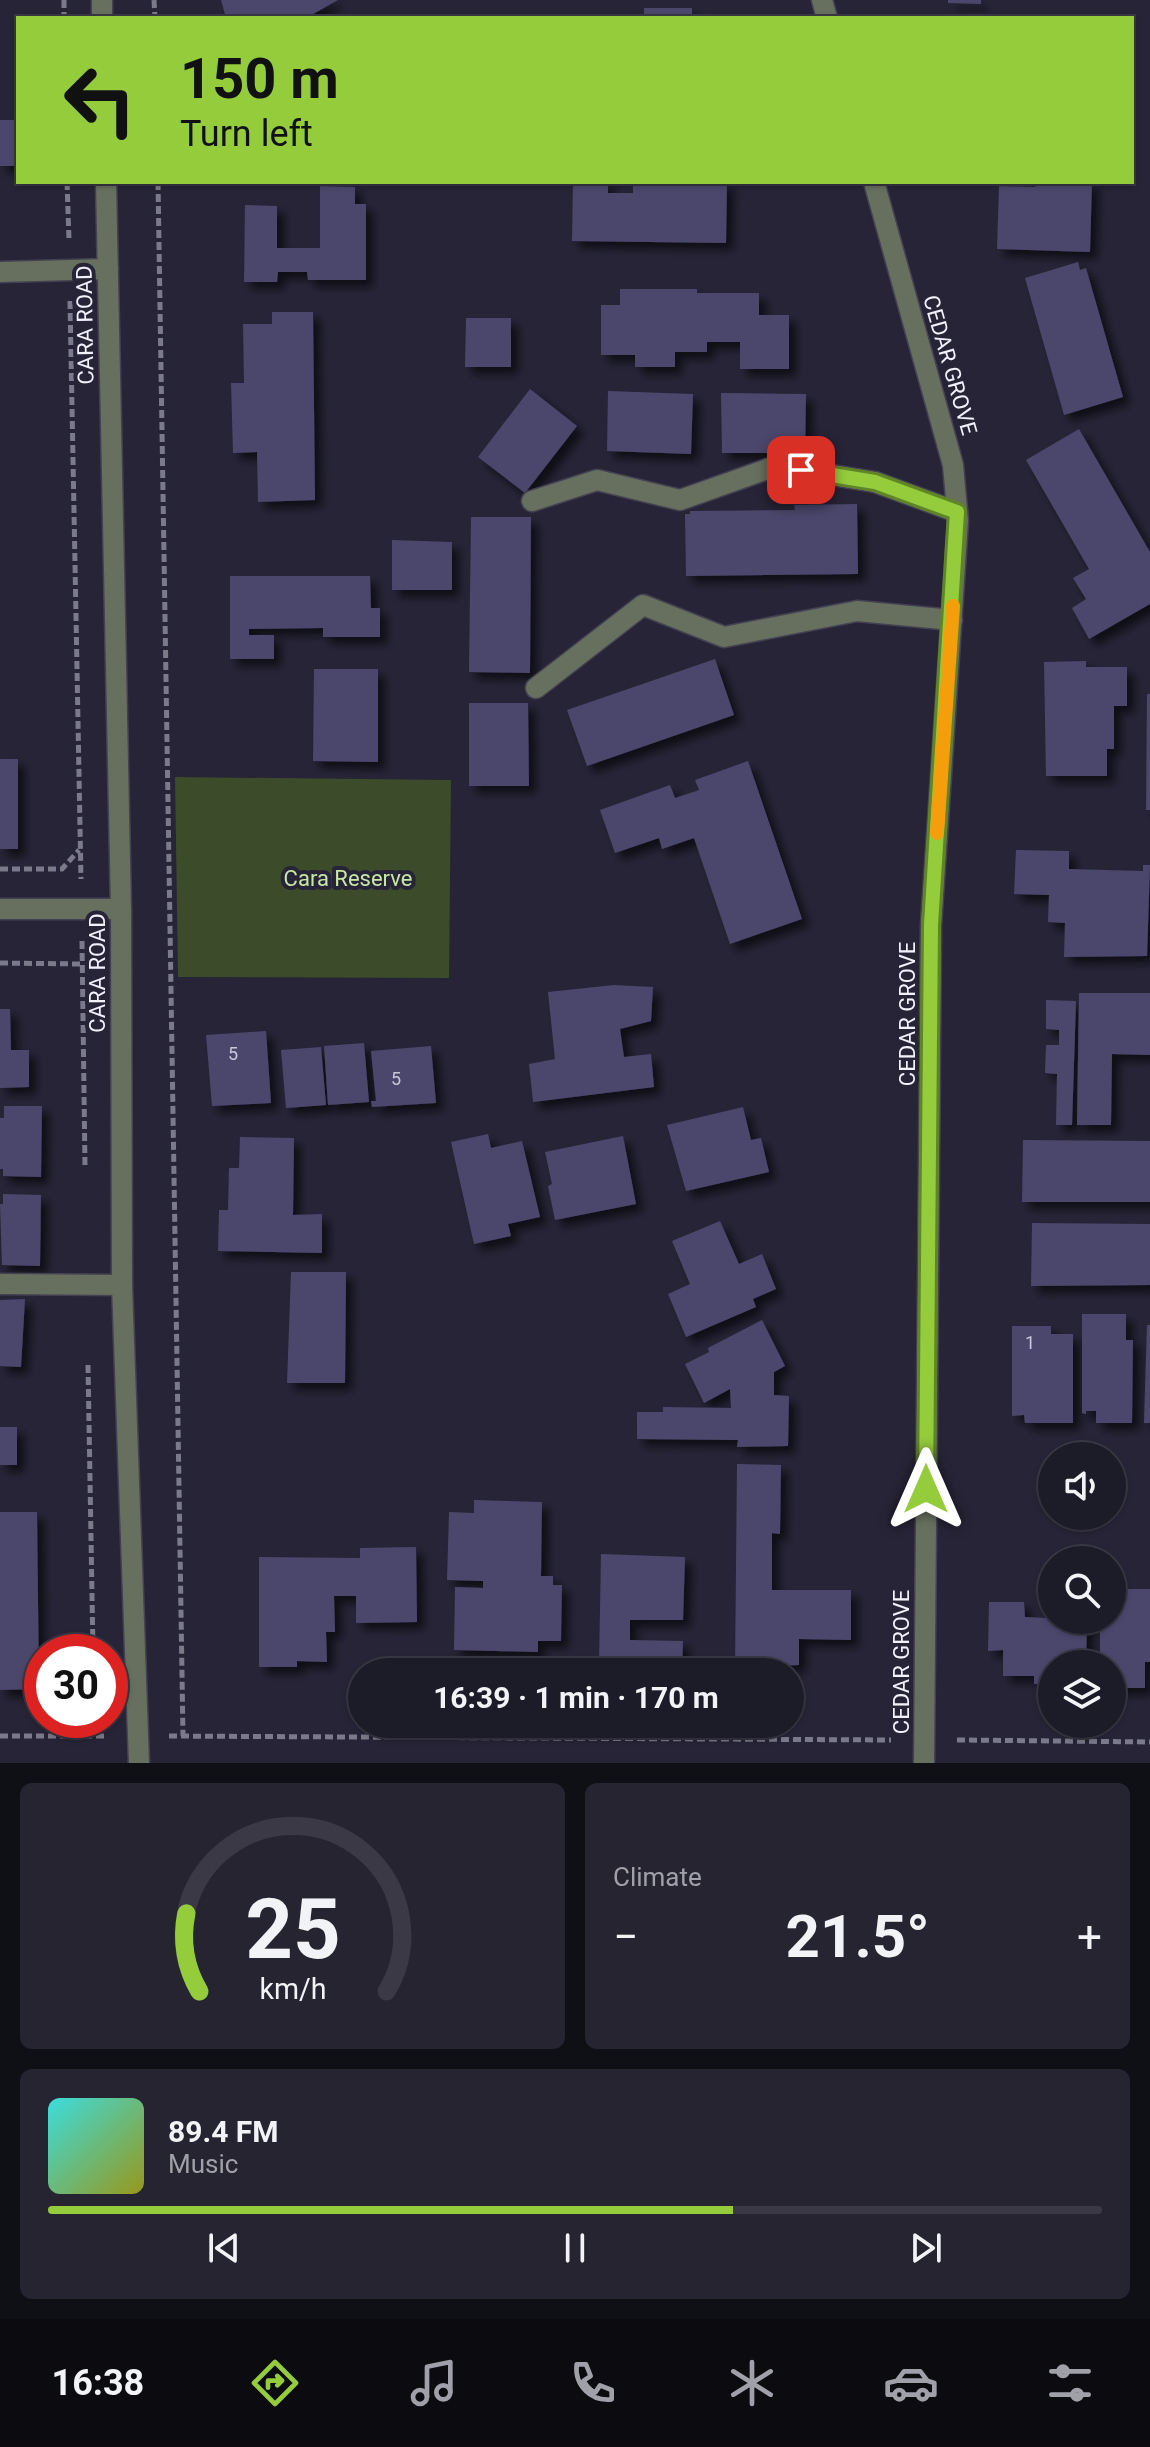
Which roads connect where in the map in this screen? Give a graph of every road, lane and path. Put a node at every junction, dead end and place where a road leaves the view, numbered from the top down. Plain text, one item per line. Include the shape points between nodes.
1 (106, 184) edge
2 (158, 184) edge
3 (875, 184) edge
4 (108, 269) junction
5 (0, 272) edge
6 (532, 501) dead end
7 (957, 512) junction
8 (952, 620) junction
9 (536, 688) dead end
10 (80, 849) dead end
11 (0, 869) edge
12 (0, 909) edge
13 (121, 909) junction
14 (0, 963) edge
15 (82, 964) dead end
16 (0, 1284) edge
17 (122, 1285) junction
18 (0, 1736) edge
19 (24, 1736) edge
20 (128, 1736) edge
21 (138, 1736) junction
22 (183, 1736) junction
23 (924, 1740) junction
24 (1150, 1742) edge
25 (139, 1763) edge
26 (924, 1763) edge

1 - 4 street, CARA ROAD
2 - 22 path
3 - 7 street, CEDAR GROVE via 953,465
4 - 5 street
4 - 13 street, CARA ROAD
6 - 7 street via 597,480 680,500 776,466 875,482
7 - 8 street, CEDAR GROVE
8 - 9 street via 857,611 724,637 643,605
8 - 23 street, CEDAR GROVE via 931,925
10 - 11 path via 62,869
12 - 13 street
13 - 17 street, CARA ROAD
14 - 15 path
16 - 17 street
17 - 21 street, CARA ROAD
18 - 19 path
20 - 21 path
21 - 22 path
21 - 25 street, CARA ROAD
22 - 23 path
23 - 24 path
23 - 26 street, CEDAR GROVE

